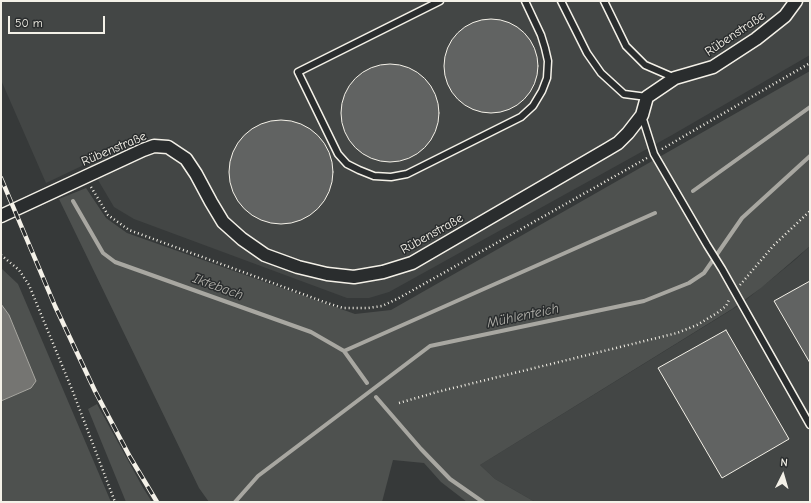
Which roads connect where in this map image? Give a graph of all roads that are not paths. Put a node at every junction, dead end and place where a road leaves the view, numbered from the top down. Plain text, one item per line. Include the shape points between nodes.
1 (440, 1) edge
2 (525, 1) edge
3 (561, 1) edge
4 (604, 1) edge
5 (796, 1) edge
6 (675, 78) junction
7 (647, 96) junction
8 (642, 115) junction
9 (1, 216) edge
10 (810, 425) edge

1 - 2 lane via 298,72 338,154 347,164 374,176 391,177 407,174 521,117 533,106 542,92 547,78 548,62 541,35
3 - 7 lane via 587,53 601,73 624,94
4 - 6 lane via 626,46 645,65
5 - 6 street, Rübenstraße via 779,21 713,68
6 - 7 street, Rübenstraße
7 - 8 street, Rübenstraße
8 - 9 street, Rübenstraße via 618,143 412,263 354,277 298,267 265,255 242,239 223,222 186,159 168,147 154,146
8 - 10 lane via 654,154

